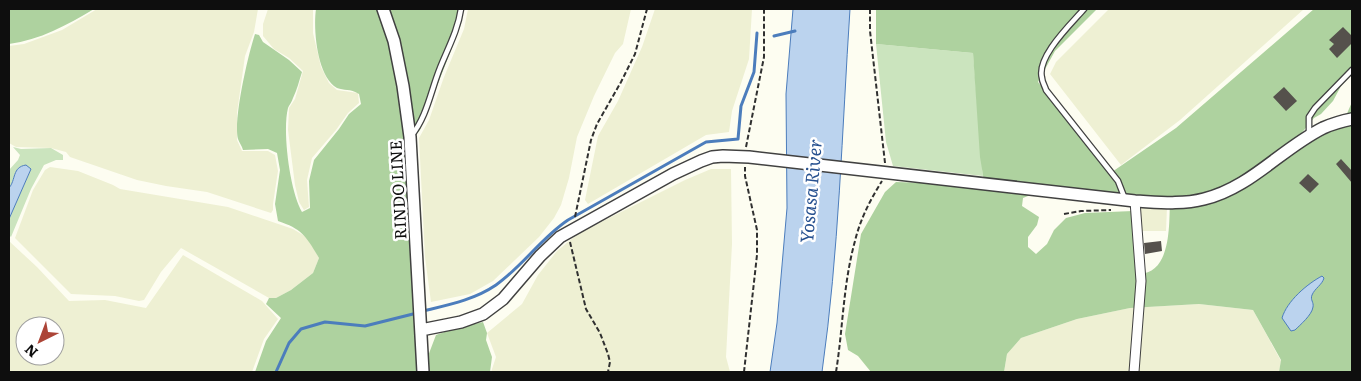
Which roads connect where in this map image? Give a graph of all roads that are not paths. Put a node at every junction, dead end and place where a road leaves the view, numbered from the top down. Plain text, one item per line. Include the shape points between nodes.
1 (384, 9) edge
2 (461, 9) edge
3 (1084, 9) edge
4 (1352, 70) edge
5 (1352, 119) edge
6 (1310, 136) junction
7 (410, 137) junction
8 (1132, 203) junction
9 (421, 330) junction
10 (423, 372) edge
11 (1134, 372) edge

1 - 7 street, RINDO LINE via 394,41
2 - 7 lane via 459,23 419,127
3 - 8 lane via 1044,59 1041,77 1046,90
4 - 6 lane via 1314,108 1309,117
5 - 6 street via 1324,127
6 - 8 street via 1240,184 1204,199 1179,203
7 - 9 street, RINDO LINE
8 - 9 street via 747,156 723,156 700,161 570,230 540,256 503,299 483,314
8 - 11 street via 1141,281
9 - 10 street, RINDO LINE

